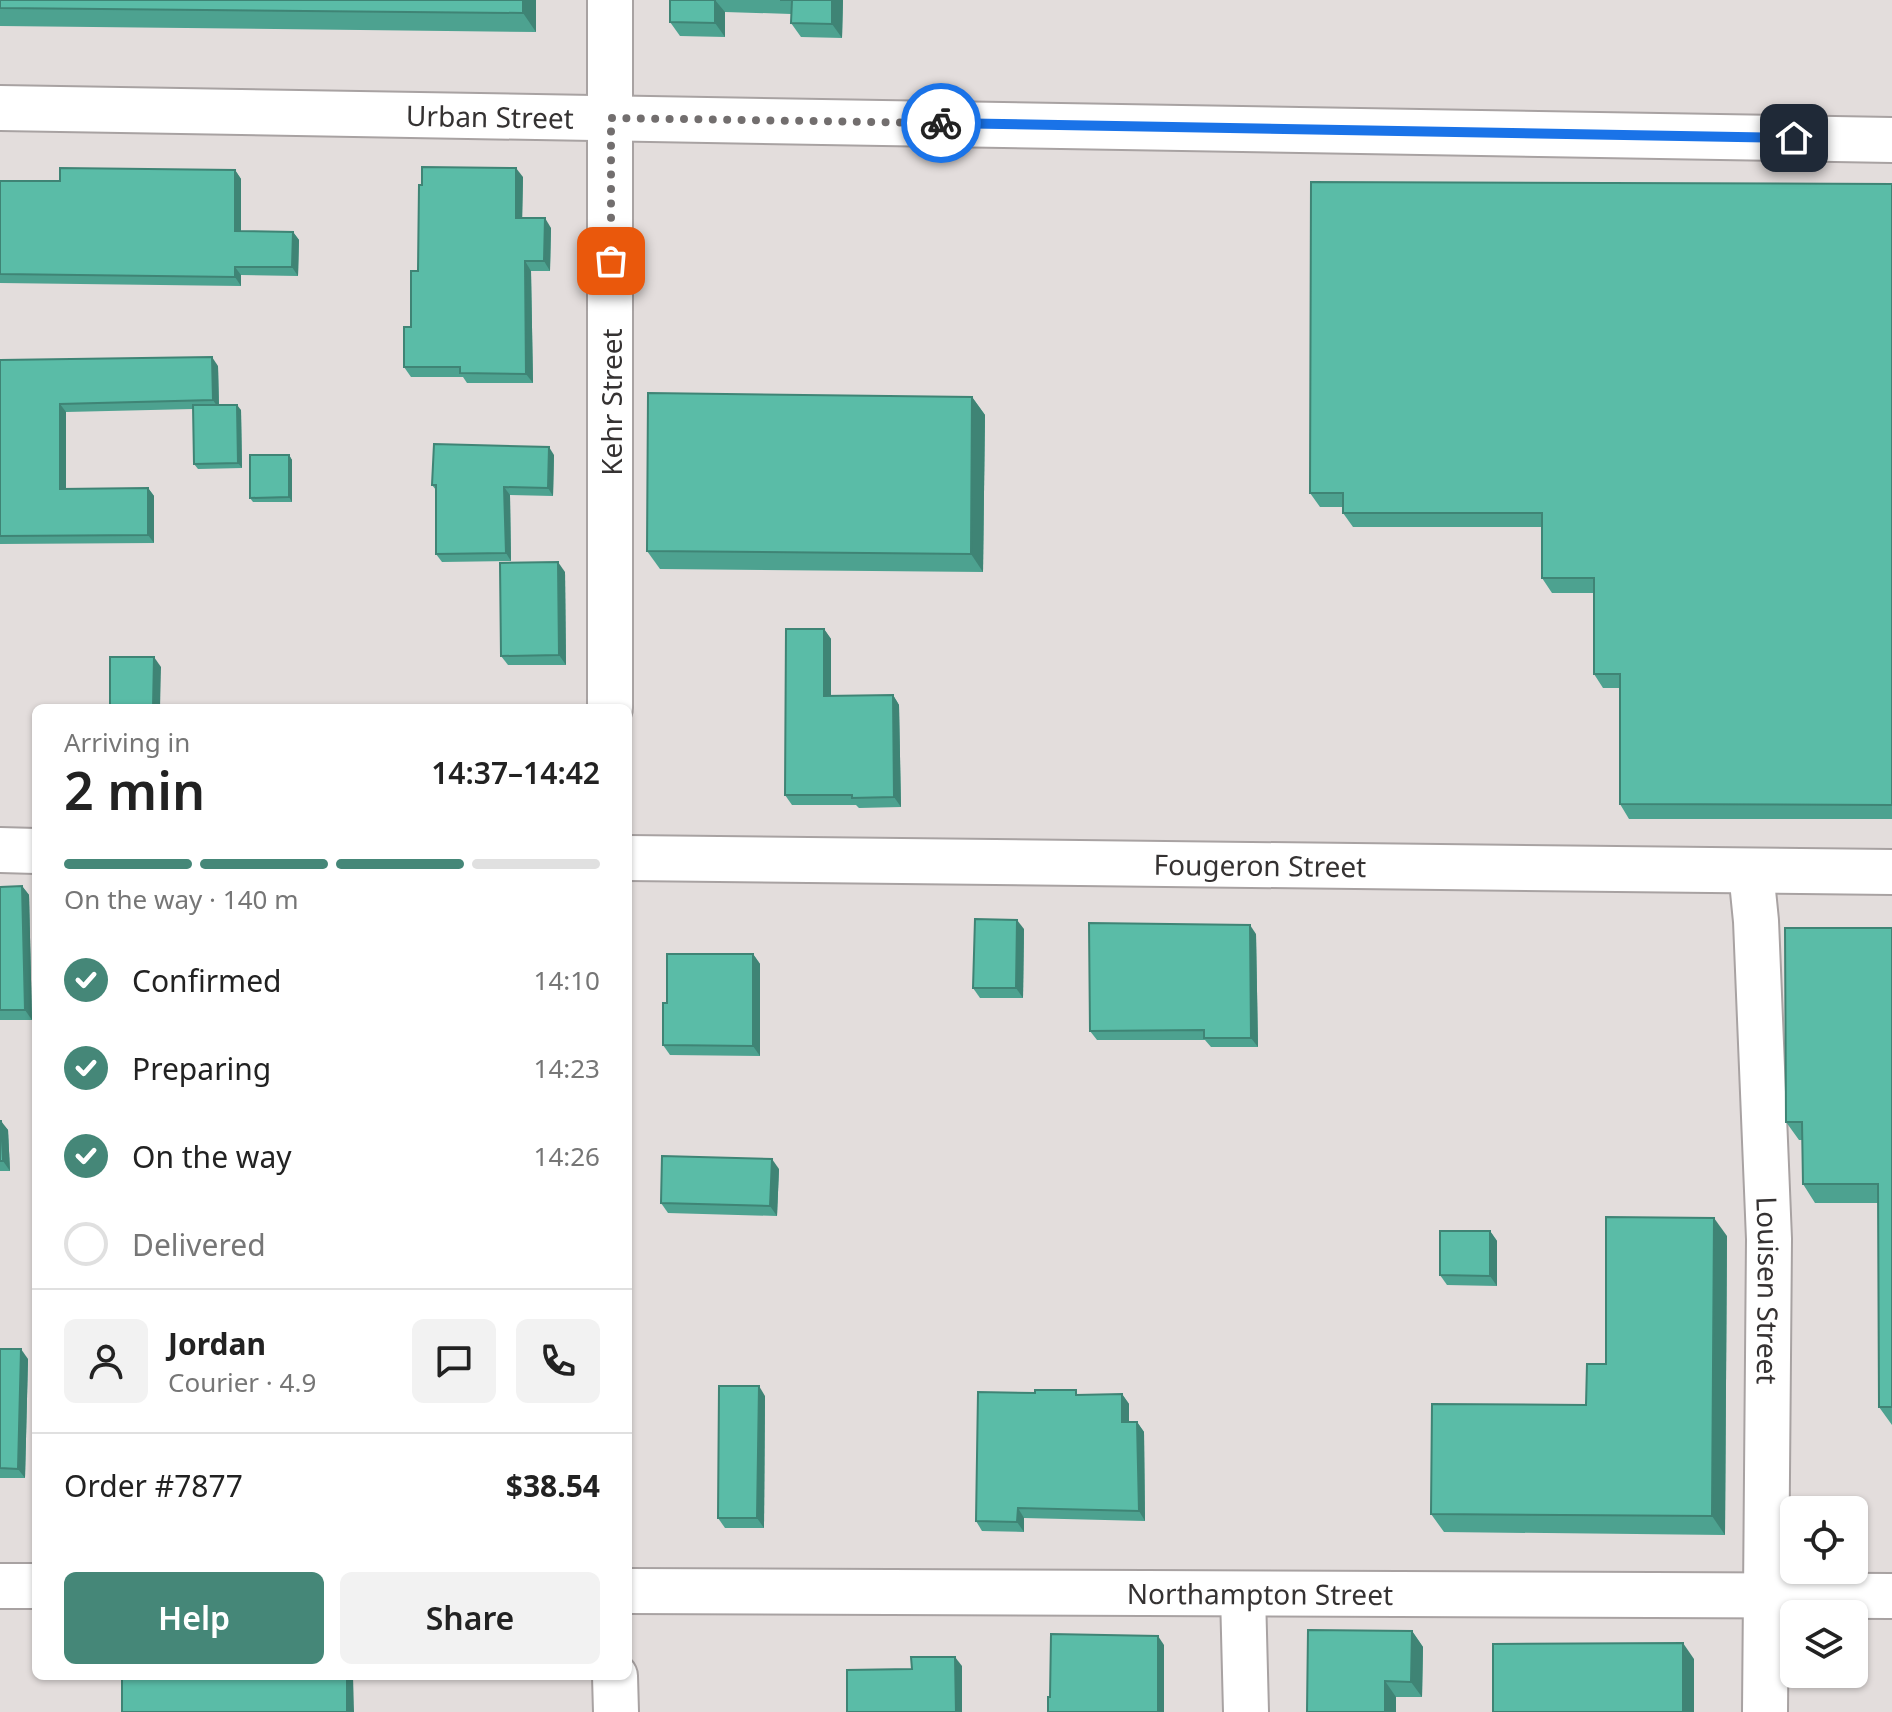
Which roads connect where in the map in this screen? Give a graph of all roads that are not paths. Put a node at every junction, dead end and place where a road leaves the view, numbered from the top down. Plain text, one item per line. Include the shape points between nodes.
1 (610, 0) edge
2 (0, 108) edge
3 (611, 118) junction
4 (1892, 140) edge
5 (610, 704) edge
6 (0, 850) edge
7 (32, 851) edge
8 (632, 858) edge
9 (1751, 871) junction
10 (1892, 872) edge
11 (0, 1586) edge
12 (32, 1586) edge
13 (632, 1591) edge
14 (1243, 1594) junction
15 (1767, 1594) junction
16 (1892, 1596) edge
17 (615, 1680) edge
18 (616, 1712) edge
19 (1246, 1712) edge
20 (1765, 1712) edge

1 - 3 street, Kehr Street
2 - 3 street, Urban Street
3 - 4 street, Urban Street
3 - 5 street, Kehr Street
6 - 7 street
8 - 9 street, Fougeron Street
9 - 10 street, Fougeron Street
9 - 15 street, Louisen Street via 1769,1239
11 - 12 street
13 - 14 street, Northampton Street
14 - 15 street, Northampton Street
14 - 19 street
15 - 16 street, Northampton Street
15 - 20 street, Louisen Street
17 - 18 street

